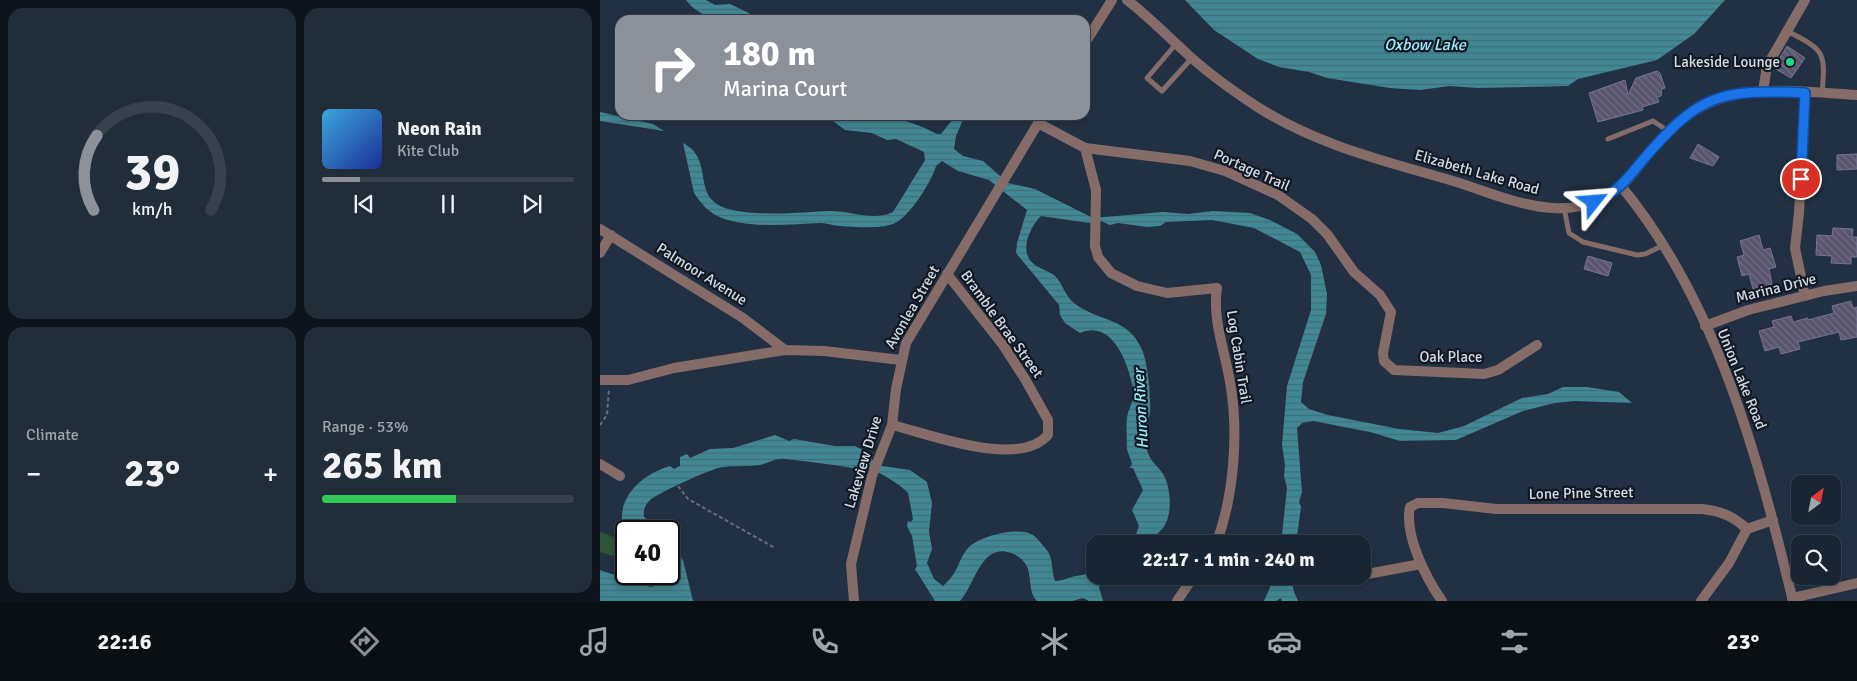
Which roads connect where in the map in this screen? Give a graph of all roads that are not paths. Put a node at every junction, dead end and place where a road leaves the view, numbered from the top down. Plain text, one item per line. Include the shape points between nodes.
1 (1112, 0) edge
2 (1127, 0) edge
3 (1805, 0) edge
4 (1787, 31) junction
5 (1090, 35) edge
6 (1176, 44) junction
7 (1192, 58) junction
8 (1763, 91) junction
9 (1805, 93) junction
10 (1822, 93) junction
11 (1857, 95) edge
12 (1040, 120) edge
13 (1043, 120) edge
14 (1668, 131) junction
15 (1608, 139) dead end
16 (1085, 148) junction
17 (1621, 186) junction
18 (1564, 208) junction
19 (600, 229) edge
20 (611, 236) junction
21 (1664, 245) junction
22 (600, 254) edge
23 (947, 274) junction
24 (1857, 286) edge
25 (1805, 296) junction
26 (1705, 326) junction
27 (1537, 345) dead end
28 (786, 350) junction
29 (901, 360) junction
30 (1388, 367) joint
31 (600, 380) edge
32 (892, 425) junction
33 (600, 464) edge
34 (620, 476) dead end
35 (1772, 520) junction
36 (1747, 529) junction
37 (1220, 535) edge
38 (1421, 564) junction
39 (1371, 573) edge
40 (1857, 583) edge
41 (1188, 585) edge
42 (1792, 600) edge
43 (854, 601) edge
44 (1176, 601) edge
45 (1442, 601) edge
46 (1701, 601) edge

1 - 5 street
2 - 6 street, Elizabeth Lake Road
3 - 4 street
4 - 8 street via 1767,66
4 - 10 lane via 1810,43 1822,54
6 - 7 street, Elizabeth Lake Road
6 - 7 lane via 1146,78 1162,91
7 - 18 street, Elizabeth Lake Road via 1255,106 1316,138 1518,202
8 - 9 street, Elizabeth Lake Road
8 - 14 street, Elizabeth Lake Road via 1715,99 1694,110
9 - 10 street, Elizabeth Lake Road
9 - 25 street via 1795,248
10 - 11 street, Elizabeth Lake Road
12 - 23 street, Avonlea Street
13 - 16 street
14 - 15 lane via 1653,121
14 - 17 street, Elizabeth Lake Road
16 - 30 street, Portage Trail via 1190,161 1225,171 1278,195 1312,219 1391,312 1383,353
16 - 37 street, Log Cabin Trail via 1096,190 1094,246 1098,258 1111,273 1136,286 1167,293 1217,288 1215,303 1230,383 1235,438 1225,521
17 - 18 street, Elizabeth Lake Road via 1603,199
17 - 21 street, Union Lake Road
18 - 21 lane via 1569,232 1583,242 1637,255
19 - 20 street, Palmoor Avenue
20 - 22 street
20 - 28 street, Palmoor Avenue via 743,318
21 - 26 street, Union Lake Road
23 - 29 street, Avonlea Street via 906,343
23 - 32 street, Bramble Brae Street via 1003,345 1025,379 1048,420 1048,435 1034,446 992,448
24 - 25 street, Marina Drive
25 - 26 street, Marina Drive via 1729,315
26 - 35 street, Union Lake Road via 1734,394 1765,487
27 - 30 street, Oak Place via 1498,370 1484,374 1401,371
28 - 29 street, Avonlea Street
28 - 31 street, Avonlea Street via 674,368 628,380
29 - 32 street, Lakeview Drive
32 - 43 street, Lakeview Drive via 872,476 851,564
33 - 34 street
35 - 36 street
35 - 42 street, Union Lake Road
36 - 38 street, Lone Pine Street via 1736,518 1702,509 1496,509 1443,502 1418,503 1410,507 1412,533
36 - 46 street
38 - 39 street
38 - 45 street
40 - 42 street
41 - 44 street

